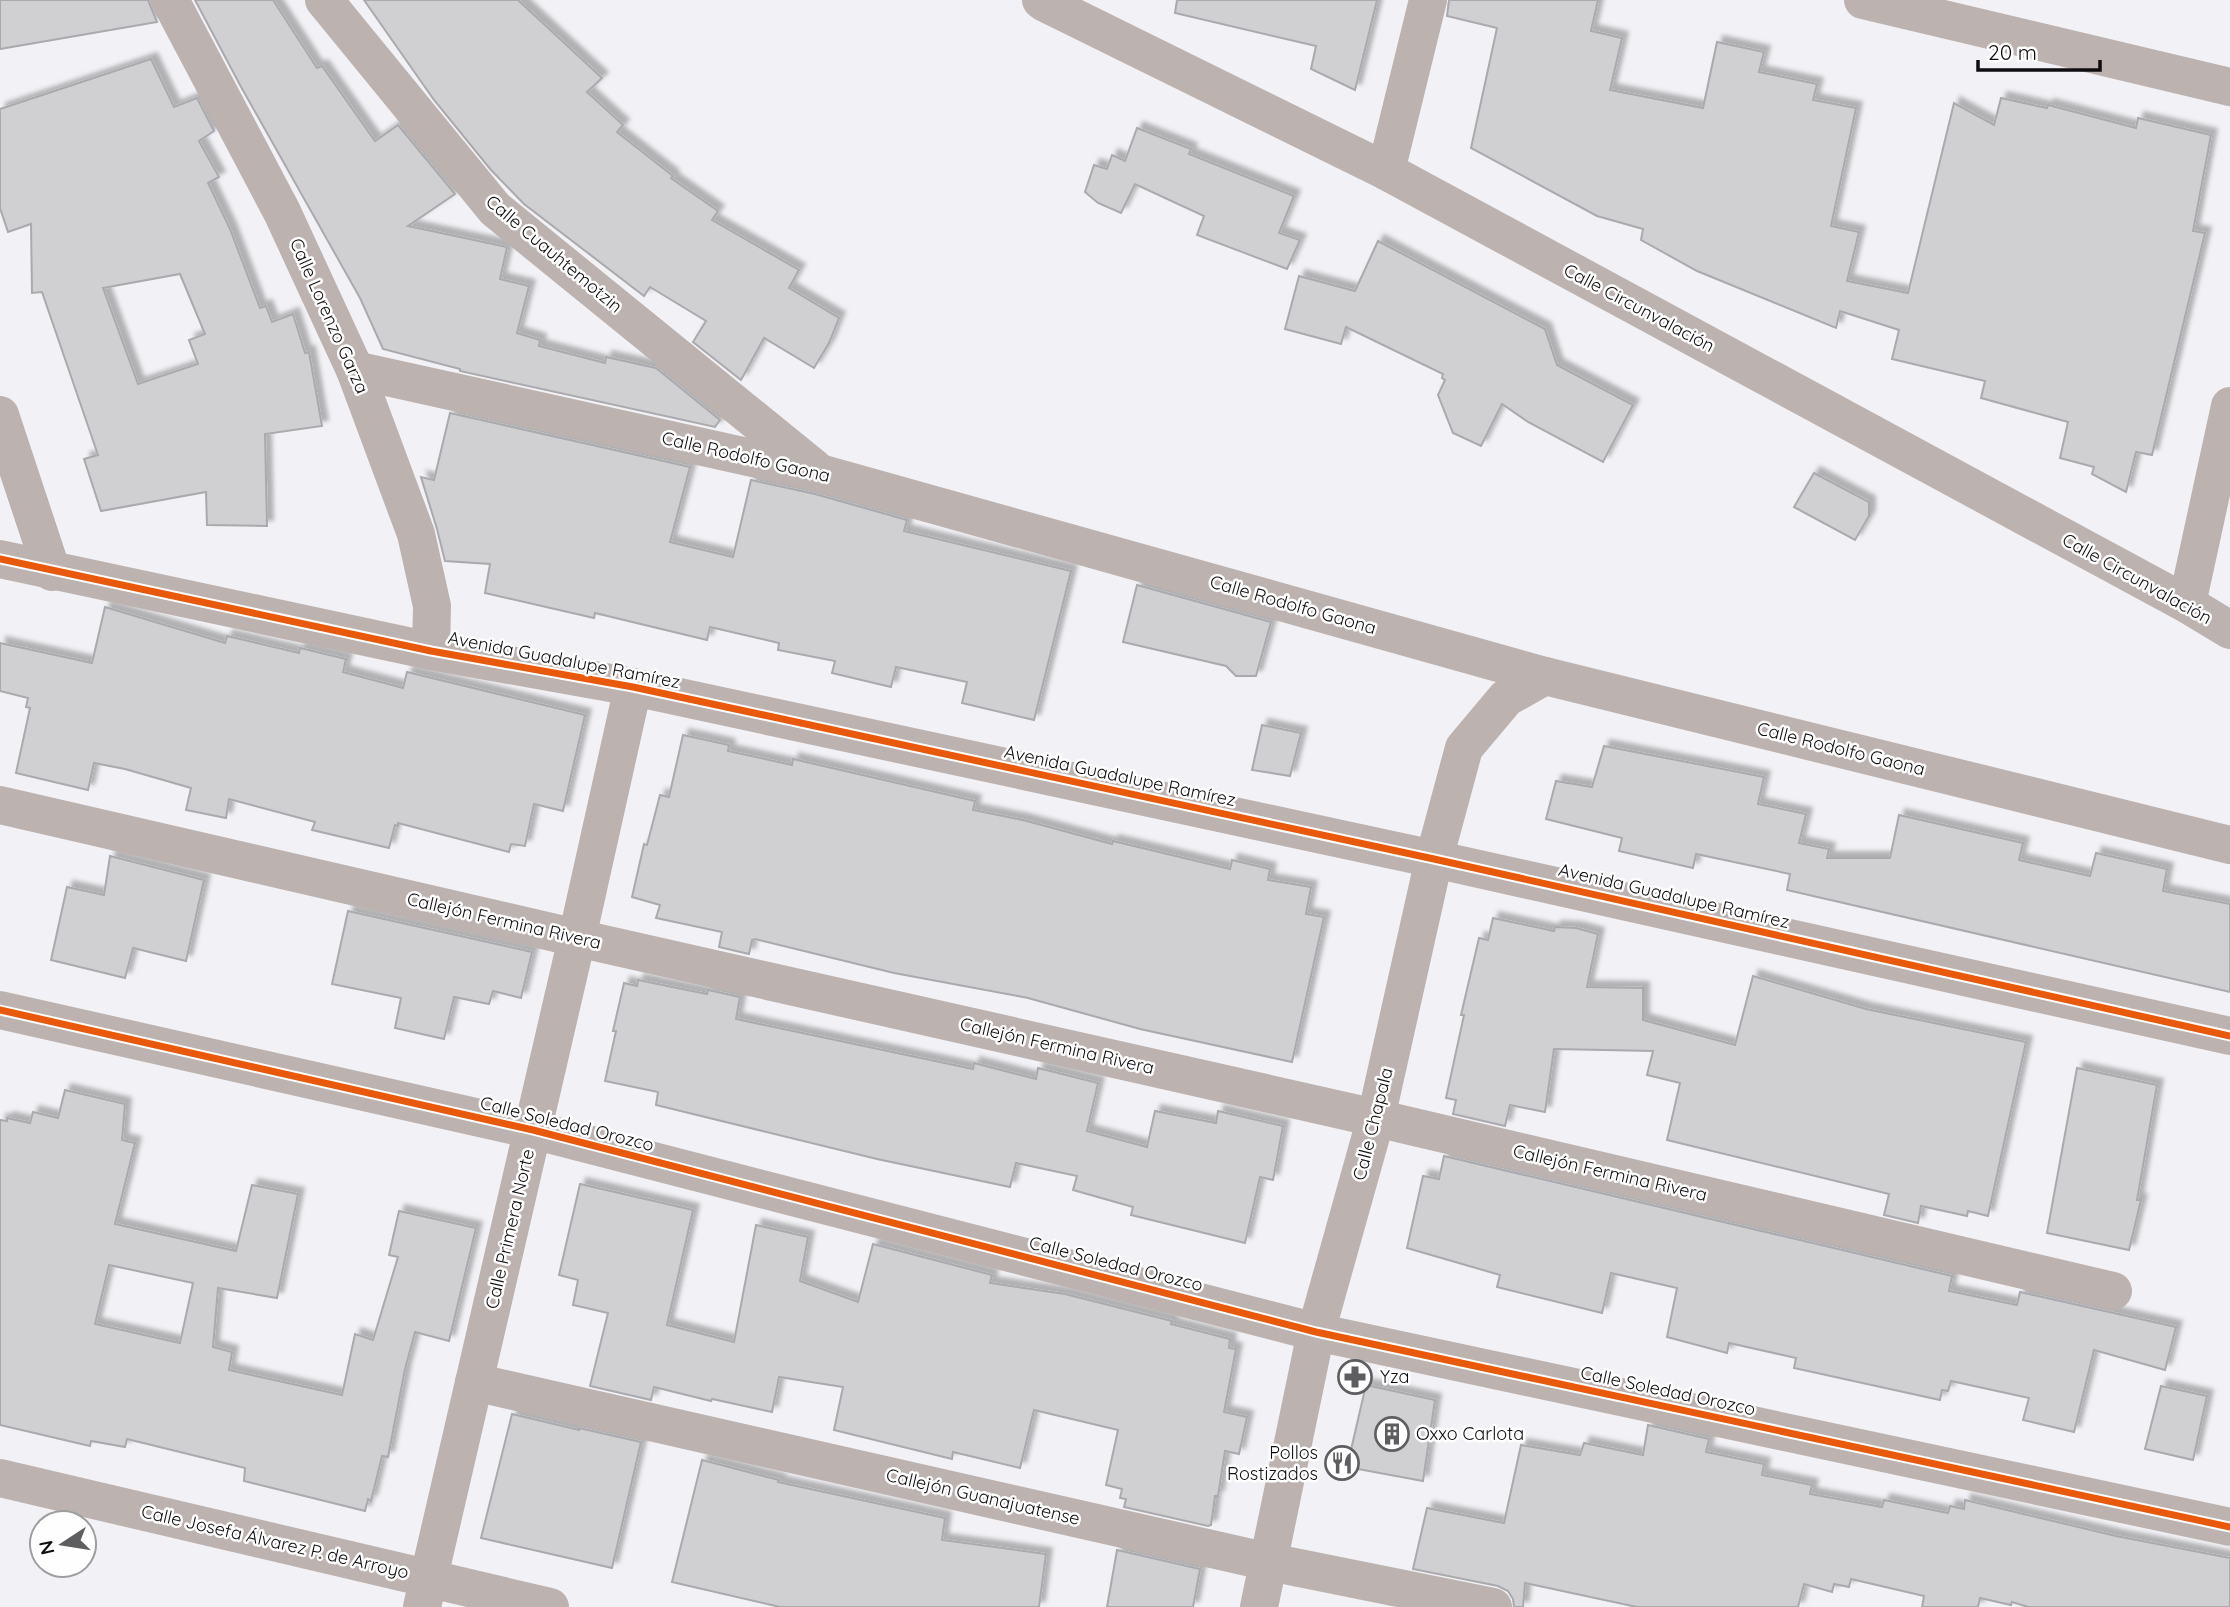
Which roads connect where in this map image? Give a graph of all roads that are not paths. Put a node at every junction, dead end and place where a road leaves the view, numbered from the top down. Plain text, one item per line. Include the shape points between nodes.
1 (170, 0) edge
2 (324, 0) edge
3 (1041, 0) edge
4 (1428, 0) edge
5 (1863, 0) edge
6 (2230, 87) edge
7 (1386, 171) junction
8 (355, 370) junction
9 (2230, 407) edge
10 (0, 415) edge
11 (820, 473) junction
12 (0, 559) edge
13 (52, 572) junction
14 (2187, 604) junction
15 (2230, 631) edge
16 (431, 651) junction
17 (1545, 676) junction
18 (633, 688) junction
19 (0, 805) edge
20 (2230, 845) edge
21 (1434, 859) junction
22 (577, 938) junction
23 (0, 1010) edge
24 (2230, 1036) edge
25 (1376, 1118) junction
26 (533, 1130) junction
27 (2113, 1291) dead end
28 (1316, 1332) junction
29 (474, 1382) junction
30 (0, 1478) edge
31 (2230, 1527) edge
32 (1269, 1562) junction
33 (425, 1593) edge
34 (550, 1607) edge
35 (1259, 1607) edge
36 (1493, 1607) edge

1 - 8 street, Calle Lorenzo Garza via 282,212
2 - 11 street, Calle Cuauhtemotzin via 495,209
3 - 7 street, Calle Circunvalación
4 - 7 street
5 - 6 street
7 - 14 street, Calle Circunvalación
8 - 11 street, Calle Rodolfo Gaona
8 - 16 street, Calle Lorenzo Garza via 416,534 432,606
9 - 14 street
10 - 13 street
11 - 17 street, Calle Rodolfo Gaona
12 - 13 street, Avenida Guadalupe Ramírez
13 - 16 street, Avenida Guadalupe Ramírez
14 - 15 street, Calle Circunvalación
16 - 18 street, Avenida Guadalupe Ramírez
17 - 20 street, Calle Rodolfo Gaona
17 - 21 street, Calle Chapala via 1506,698 1464,748
18 - 21 street, Avenida Guadalupe Ramírez
18 - 22 street, Calle Primera Norte
19 - 22 street, Callejón Fermina Rivera
21 - 24 street, Avenida Guadalupe Ramírez
21 - 25 street, Calle Chapala
22 - 25 street, Callejón Fermina Rivera
22 - 26 street, Calle Primera Norte
23 - 26 street, Calle Soledad Orozco
25 - 27 street, Callejón Fermina Rivera
25 - 28 street, Calle Chapala
26 - 28 street, Calle Soledad Orozco
26 - 29 street, Calle Primera Norte
28 - 31 street, Calle Soledad Orozco
28 - 32 street, Calle Chapala
29 - 32 street, Callejón Guanajuatense
29 - 33 street, Calle Primera Norte
30 - 33 street, Calle Josefa Álvarez P. de Arroyo
32 - 35 street, Calle Chapala
32 - 36 street, Callejón Guanajuatense
33 - 34 street, Calle Josefa Álvarez P. de Arroyo

